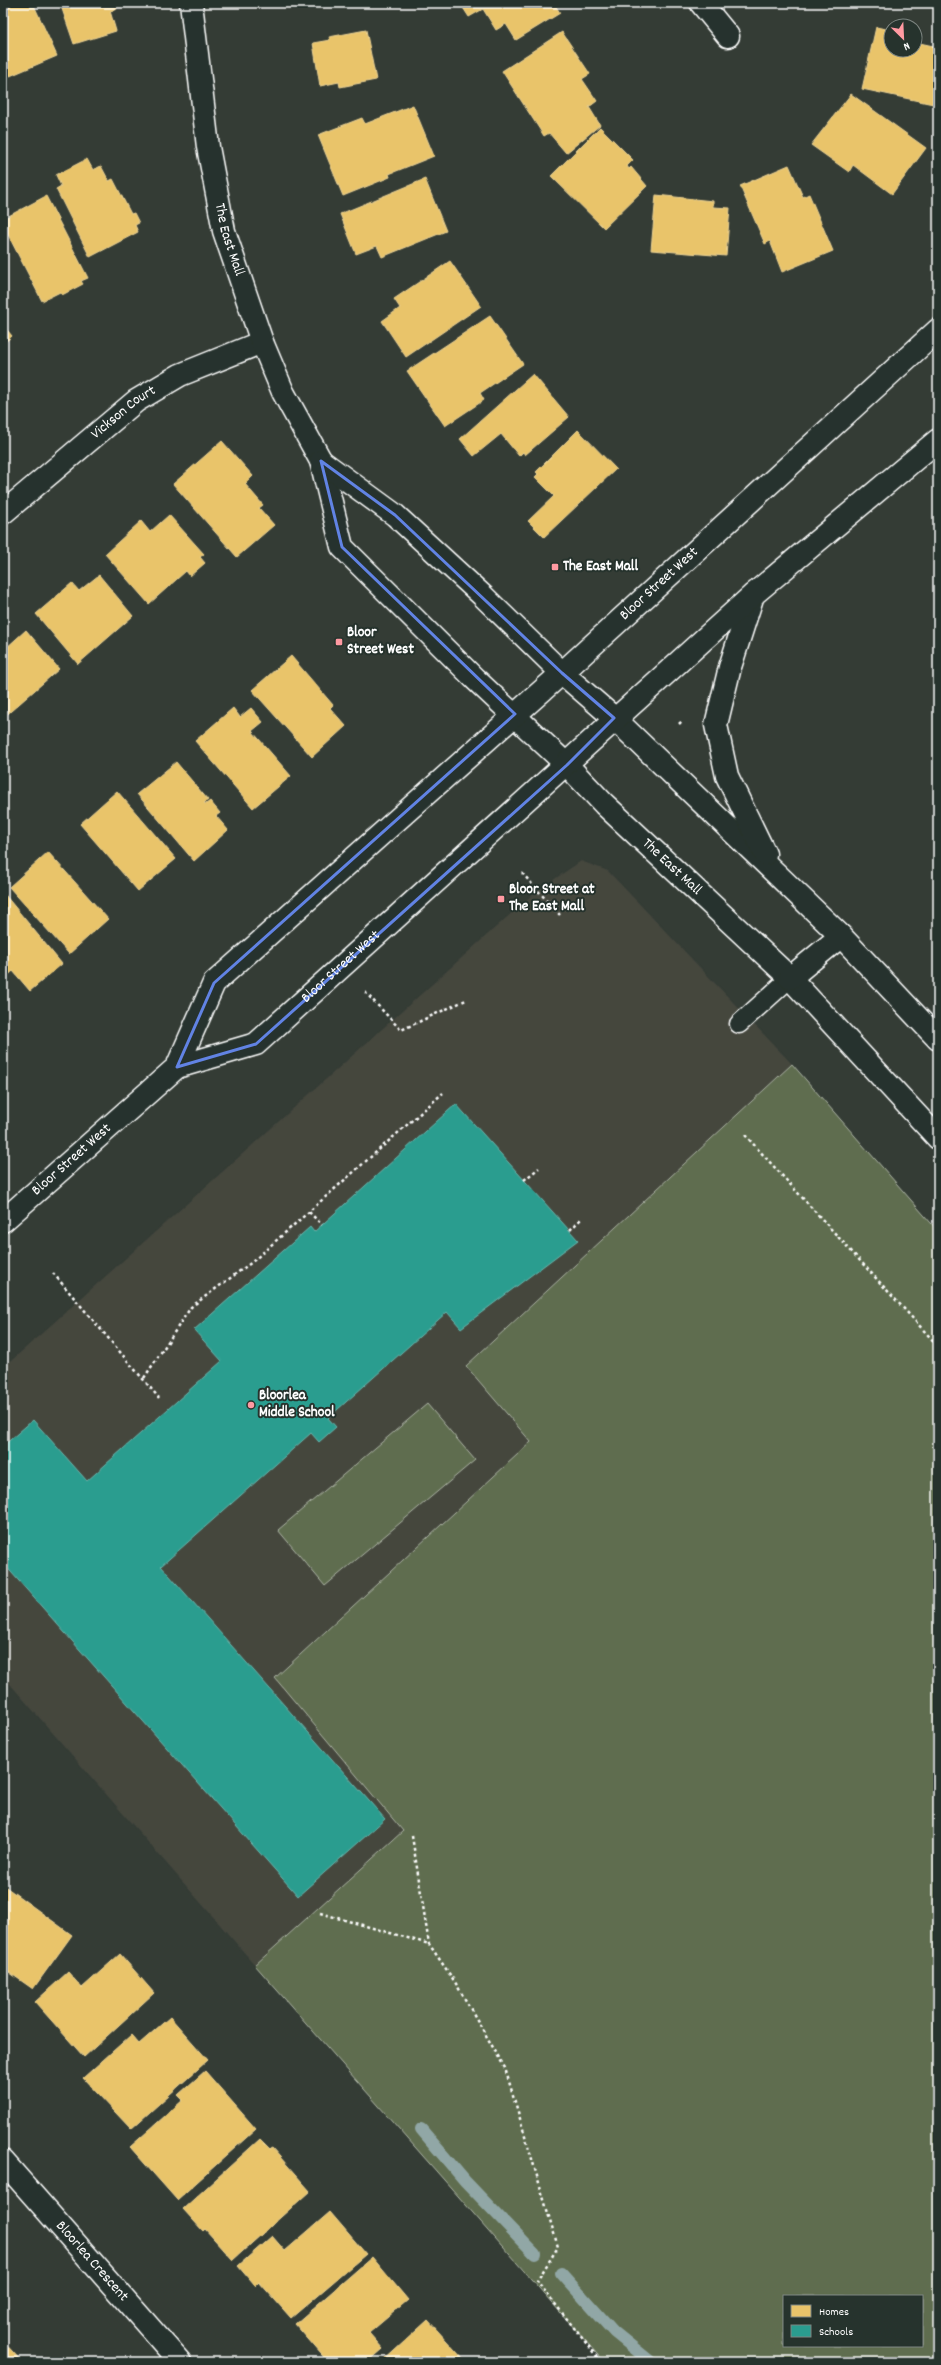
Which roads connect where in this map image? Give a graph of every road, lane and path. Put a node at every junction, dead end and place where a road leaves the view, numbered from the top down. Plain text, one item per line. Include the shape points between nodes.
1 (191, 3) edge
2 (701, 3) edge
3 (728, 36) dead end
4 (938, 330) edge
5 (262, 342) junction
6 (938, 440) edge
7 (321, 461) junction
8 (3, 513) edge
9 (754, 594) junction
10 (562, 673) junction
11 (515, 714) junction
12 (614, 718) junction
13 (567, 765) junction
14 (773, 870) junction
15 (522, 873) dead end
16 (560, 915) dead end
17 (842, 936) junction
18 (790, 978) junction
19 (365, 992) dead end
20 (466, 1000) dead end
21 (739, 1024) dead end
22 (938, 1039) edge
23 (177, 1066) junction
24 (443, 1093) dead end
25 (745, 1135) dead end
26 (938, 1138) edge
27 (539, 1168) dead end
28 (524, 1180) dead end
29 (309, 1212) junction
30 (582, 1218) dead end
31 (3, 1221) edge
32 (322, 1225) dead end
33 (570, 1230) dead end
34 (53, 1273) dead end
35 (938, 1346) edge
36 (144, 1378) junction
37 (158, 1398) dead end
38 (412, 1836) dead end
39 (320, 1913) dead end
40 (429, 1944) junction
41 (3, 2161) edge
42 (180, 2362) edge
43 (601, 2362) edge

1 - 5 main road, The East Mall via 208,147 224,231
2 - 3 main road
4 - 10 main road, Bloor Street West
5 - 7 main road, The East Mall via 283,392
5 - 8 main road, Vickson Court via 180,375 136,401
6 - 9 main road, Bloor Street West
7 - 10 main road, The East Mall via 395,515
7 - 11 main road, The East Mall via 342,547 475,679
9 - 12 main road, Bloor Street West
9 - 14 main road via 730,667 716,725 726,776
10 - 11 main road, Bloor Street West
10 - 12 main road, The East Mall
11 - 13 main road, The East Mall
11 - 23 main road, Bloor Street West via 214,983
12 - 13 main road, Bloor Street West
12 - 14 main road, The East Mall
13 - 18 main road, The East Mall via 604,804
13 - 23 main road, Bloor Street West via 256,1044
14 - 17 main road, The East Mall
15 - 16 path
17 - 18 main road
17 - 22 main road, The East Mall
18 - 21 lane
18 - 26 main road, The East Mall
19 - 20 path via 400,1030
23 - 31 main road, Bloor Street West
24 - 29 path
25 - 35 path
27 - 28 path
29 - 32 path
29 - 36 path via 252,1262 191,1307
30 - 33 path
34 - 36 path
36 - 37 path
38 - 40 path
39 - 40 path
40 - 43 path via 455,1982 505,2068 558,2247 537,2281
41 - 42 main road, Bloorlea Crescent

